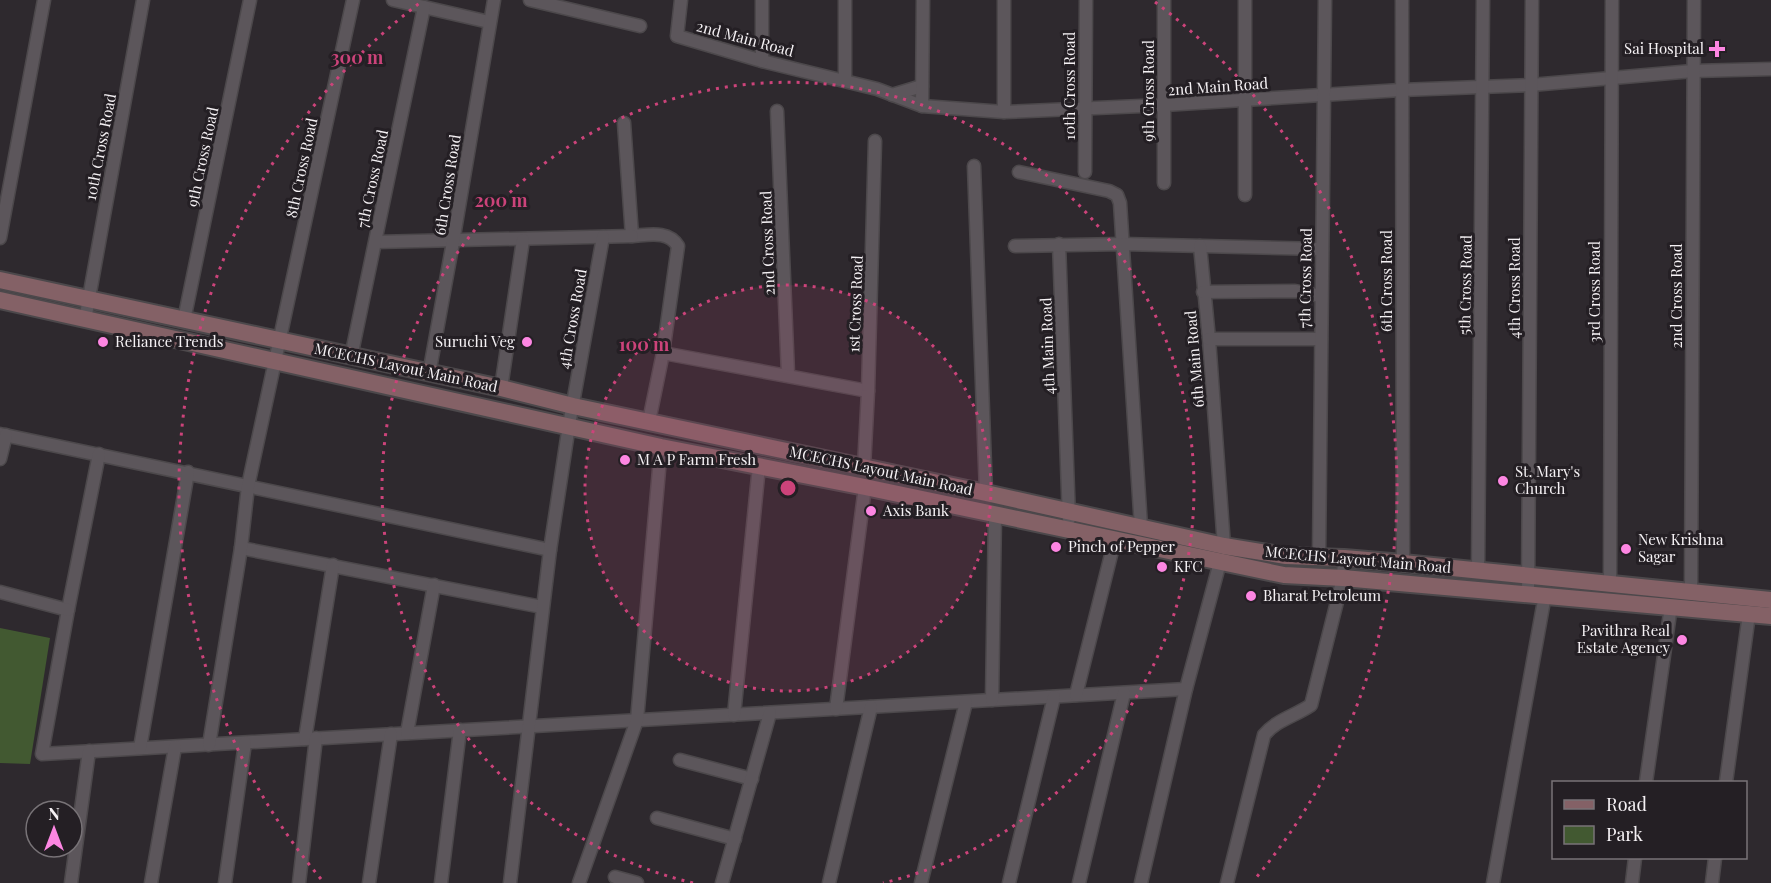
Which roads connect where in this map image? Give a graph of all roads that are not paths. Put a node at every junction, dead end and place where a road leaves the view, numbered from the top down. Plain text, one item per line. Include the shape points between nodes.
1 (44, 0) edge
2 (144, 0) edge
3 (250, 0) edge
4 (353, 0) edge
5 (393, 0) edge
6 (494, 0) edge
7 (530, 0) edge
8 (681, 0) edge
9 (762, 0) edge
10 (845, 0) edge
11 (923, 0) edge
12 (1004, 0) edge
13 (1086, 0) edge
14 (1164, 0) edge
15 (1245, 0) edge
16 (1325, 0) edge
17 (1402, 0) edge
18 (1483, 0) edge
19 (1532, 0) edge
20 (1612, 0) edge
21 (1694, 0) edge
22 (424, 7) junction
23 (489, 22) junction
24 (640, 26) dead end
25 (762, 61) junction
26 (1771, 69) edge
27 (1693, 71) junction
28 (1611, 79) junction
29 (845, 80) junction
30 (1530, 85) junction
31 (922, 86) junction
32 (1483, 86) junction
33 (1401, 90) junction
34 (892, 95) junction
35 (1324, 96) junction
36 (1244, 100) junction
37 (1164, 105) junction
38 (922, 106) junction
39 (1086, 109) junction
40 (777, 111) dead end
41 (1004, 112) junction
42 (624, 123) dead end
43 (875, 141) dead end
44 (974, 166) dead end
45 (1019, 171) dead end
46 (1084, 171) dead end
47 (1164, 183) dead end
48 (1245, 195) dead end
49 (632, 236) junction
50 (603, 237) junction
51 (0, 238) edge
52 (523, 240) junction
53 (375, 242) junction
54 (453, 242) junction
55 (1059, 244) junction
56 (1123, 244) junction
57 (1015, 246) dead end
58 (1200, 246) junction
59 (1322, 249) junction
60 (0, 280) edge
61 (1203, 292) junction
62 (1321, 296) junction
63 (0, 300) edge
64 (88, 300) junction
65 (85, 320) junction
66 (184, 320) junction
67 (1209, 339) junction
68 (1320, 339) junction
69 (280, 341) junction
70 (663, 352) junction
71 (351, 357) junction
72 (276, 360) junction
73 (429, 374) junction
74 (788, 374) junction
75 (501, 388) junction
76 (868, 391) junction
77 (573, 406) junction
78 (649, 421) junction
79 (569, 425) junction
80 (3, 435) edge
81 (661, 447) junction
82 (99, 454) junction
83 (0, 459) edge
84 (759, 466) junction
85 (864, 467) junction
86 (188, 472) junction
87 (249, 486) junction
88 (865, 487) junction
89 (986, 493) junction
90 (1070, 511) junction
91 (994, 514) junction
92 (1141, 527) junction
93 (1068, 529) junction
94 (1115, 539) junction
95 (241, 548) junction
96 (550, 550) junction
97 (1222, 554) junction
98 (1319, 557) junction
99 (1344, 558) junction
100 (1403, 563) junction
101 (333, 565) junction
102 (1478, 571) junction
103 (1529, 576) junction
104 (1343, 578) junction
105 (1610, 584) junction
106 (434, 585) junction
107 (1690, 591) junction
108 (0, 592) edge
109 (1536, 595) junction
110 (1771, 600) edge
111 (1671, 606) junction
112 (542, 607) junction
113 (68, 610) junction
114 (1749, 614) junction
115 (1771, 616) edge
116 (1186, 689) junction
117 (1124, 693) junction
118 (1076, 695) junction
119 (1054, 697) junction
120 (992, 700) junction
121 (966, 702) junction
122 (871, 707) junction
123 (836, 709) junction
124 (770, 713) junction
125 (734, 715) junction
126 (637, 720) junction
127 (530, 726) junction
128 (460, 730) junction
129 (407, 733) junction
130 (391, 734) junction
131 (311, 739) junction
132 (245, 742) junction
133 (209, 745) junction
134 (175, 747) junction
135 (140, 748) junction
136 (89, 751) junction
137 (680, 760) dead end
138 (752, 779) junction
139 (1646, 781) edge
140 (1726, 781) edge
141 (657, 818) dead end
142 (735, 839) junction
143 (1635, 859) edge
144 (1715, 859) edge
145 (615, 878) dead end
146 (70, 883) edge
147 (151, 883) edge
148 (225, 883) edge
149 (299, 883) edge
150 (369, 883) edge
151 (441, 883) edge
152 (510, 883) edge
153 (579, 883) edge
154 (638, 883) edge
155 (722, 883) edge
156 (829, 883) edge
157 (921, 883) edge
158 (1009, 883) edge
159 (1079, 883) edge
160 (1141, 883) edge
161 (1227, 883) edge
162 (1493, 883) edge
163 (1632, 883) edge
164 (1712, 883) edge

1 - 51 street
2 - 64 street, 10th Cross Road
3 - 66 street, 9th Cross Road
4 - 69 street, 8th Cross Road
5 - 22 street
6 - 23 street, 6th Cross Road
7 - 24 street
8 - 25 street, 2nd Main Road via 677,36
9 - 25 street
10 - 29 street
11 - 31 street
12 - 41 street
13 - 39 street, 10th Cross Road
14 - 37 street, 9th Cross Road
15 - 36 street
16 - 35 street, 7th Cross Road
17 - 33 street, 6th Cross Road
18 - 32 street, 5th Cross Road
19 - 30 street, 4th Cross Road
20 - 28 street, 3rd Cross Road
21 - 27 street, 2nd Cross Road
22 - 23 street
22 - 53 street, 7th Cross Road
23 - 54 street, 6th Cross Road
25 - 29 street, 2nd Main Road
26 - 27 street, 2nd Main Road
27 - 28 street, 2nd Main Road
27 - 107 street, 2nd Cross Road
28 - 30 street, 2nd Main Road
28 - 105 street, 3rd Cross Road
29 - 34 street, 2nd Main Road
30 - 32 street, 2nd Main Road
30 - 103 street, 4th Cross Road
31 - 34 street
31 - 38 street
32 - 33 street, 2nd Main Road
32 - 102 street, 5th Cross Road
33 - 35 street, 2nd Main Road
33 - 100 street, 6th Cross Road
34 - 38 street, 2nd Main Road
35 - 36 street, 2nd Main Road
35 - 59 street, 7th Cross Road
36 - 37 street, 2nd Main Road
36 - 48 street
37 - 39 street, 2nd Main Road
37 - 47 street, 9th Cross Road
38 - 41 street, 2nd Main Road
39 - 41 street, 2nd Main Road
39 - 46 street, 10th Cross Road
40 - 74 street, 2nd Cross Road
42 - 49 street
43 - 76 street, 1st Cross Road
44 - 89 street
45 - 56 street via 1117,195
49 - 50 street
49 - 70 street via 664,235 674,239 678,246
50 - 52 street
50 - 77 street, 4th Cross Road
52 - 54 street
52 - 75 street
53 - 54 street
53 - 71 street, 7th Cross Road
54 - 73 street, 6th Cross Road
55 - 56 street
55 - 57 street
55 - 90 street, 4th Main Road
56 - 58 street
56 - 92 street
58 - 59 street
58 - 61 street, 6th Main Road
59 - 62 street, 7th Cross Road
60 - 64 main road, MCECHS Layout Main Road
61 - 62 street via 1295,291
61 - 67 street, 6th Main Road
62 - 68 street, 7th Cross Road
63 - 65 main road, MCECHS Layout Main Road
64 - 65 street, 10th Cross Road
64 - 66 main road, MCECHS Layout Main Road
65 - 72 main road, MCECHS Layout Main Road
66 - 69 main road, MCECHS Layout Main Road
67 - 68 street
67 - 97 street, 6th Main Road
68 - 98 street, 7th Cross Road
69 - 71 main road, MCECHS Layout Main Road
69 - 72 street, 8th Cross Road
70 - 74 street
70 - 78 street
71 - 73 main road, MCECHS Layout Main Road
72 - 79 main road, MCECHS Layout Main Road
72 - 87 street, 8th Cross Road
73 - 75 main road, MCECHS Layout Main Road
74 - 76 street
75 - 77 main road, MCECHS Layout Main Road
76 - 85 street, 1st Cross Road
77 - 78 main road, MCECHS Layout Main Road
77 - 79 street, 4th Cross Road
78 - 85 main road, MCECHS Layout Main Road
79 - 81 main road, MCECHS Layout Main Road
79 - 96 street, 4th Cross Road
80 - 82 street
80 - 83 street
81 - 84 main road, MCECHS Layout Main Road
81 - 126 street
82 - 86 street
82 - 113 street
84 - 88 main road, MCECHS Layout Main Road
84 - 125 street
85 - 89 main road, MCECHS Layout Main Road
86 - 87 street
86 - 135 street
87 - 95 street, 8th Cross Road
87 - 96 street
88 - 91 main road, MCECHS Layout Main Road
88 - 123 street
89 - 90 main road, MCECHS Layout Main Road
90 - 92 main road, MCECHS Layout Main Road
90 - 93 street, 4th Main Road
91 - 93 main road, MCECHS Layout Main Road
91 - 120 street
92 - 97 main road, MCECHS Layout Main Road
93 - 94 main road, MCECHS Layout Main Road
94 - 97 main road, MCECHS Layout Main Road
94 - 118 street
95 - 101 street
95 - 133 street, 8th Cross Road
96 - 112 street, 4th Cross Road
97 - 98 main road, MCECHS Layout Main Road
97 - 104 main road, MCECHS Layout Main Road via 1284,575
97 - 116 street, 6th Main Road
98 - 99 main road, MCECHS Layout Main Road
99 - 100 main road, MCECHS Layout Main Road
99 - 104 street
100 - 102 main road, MCECHS Layout Main Road
101 - 106 street
101 - 131 street
102 - 103 main road, MCECHS Layout Main Road
103 - 105 main road, MCECHS Layout Main Road
103 - 109 street, 4th Cross Road
104 - 109 main road, MCECHS Layout Main Road
104 - 161 street via 1311,705 1272,725 1263,735
105 - 107 main road, MCECHS Layout Main Road
106 - 112 street
106 - 129 street
107 - 110 main road, MCECHS Layout Main Road
108 - 113 street
109 - 111 main road, MCECHS Layout Main Road
109 - 162 street, 4th Cross Road
111 - 114 main road, MCECHS Layout Main Road
111 - 139 street
112 - 127 street, 4th Cross Road
113 - 136 street via 42,754
114 - 115 main road, MCECHS Layout Main Road
114 - 140 street
116 - 117 street
116 - 160 street, 6th Main Road
117 - 118 street
117 - 159 street
118 - 119 street
119 - 120 street
119 - 158 street
120 - 121 street
121 - 122 street
121 - 157 street
122 - 123 street
122 - 156 street
123 - 124 street
124 - 125 street
124 - 138 street
125 - 126 street
126 - 127 street
126 - 153 street
127 - 128 street
127 - 152 street, 4th Cross Road
128 - 129 street
128 - 151 street
129 - 130 street
130 - 131 street
130 - 150 street
131 - 132 street
131 - 149 street
132 - 133 street
132 - 148 street
133 - 134 street
134 - 135 street
134 - 147 street
135 - 136 street
136 - 146 street
137 - 138 street
138 - 142 street
141 - 142 street
142 - 155 street
143 - 163 street
144 - 164 street
145 - 154 street

